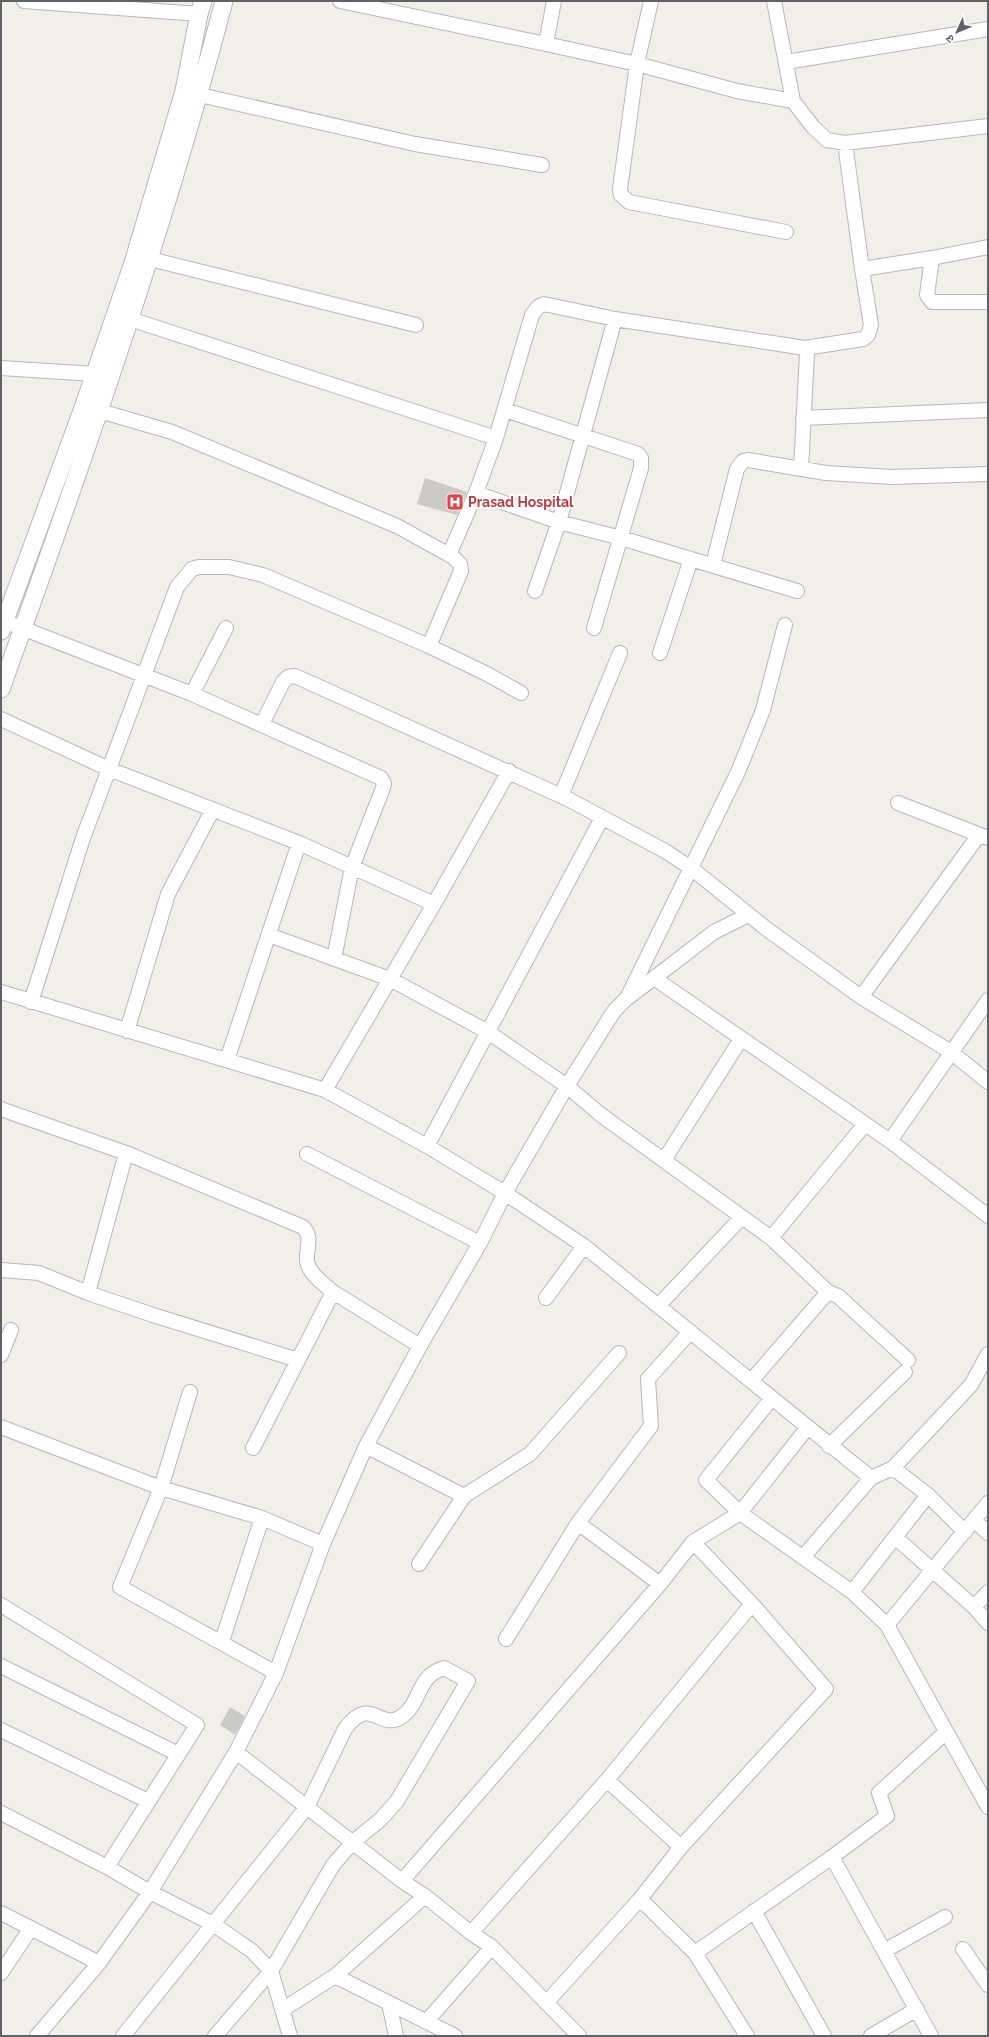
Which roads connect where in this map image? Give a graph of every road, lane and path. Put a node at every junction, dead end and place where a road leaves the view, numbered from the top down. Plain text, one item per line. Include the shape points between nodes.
1 (24, 1) edge
2 (224, 1) edge
3 (340, 1) edge
4 (554, 1) edge
5 (651, 1) edge
6 (774, 1) edge
7 (201, 7) edge
8 (988, 29) edge
9 (546, 44) junction
10 (786, 62) junction
11 (637, 64) junction
12 (200, 95) junction
13 (793, 101) junction
14 (988, 126) edge
15 (845, 143) junction
16 (542, 165) dead end
17 (786, 232) dead end
18 (988, 247) edge
19 (932, 258) junction
20 (150, 259) junction
21 (862, 269) junction
22 (988, 302) edge
23 (130, 319) junction
24 (615, 319) junction
25 (416, 325) dead end
26 (804, 348) junction
27 (1, 368) edge
28 (95, 374) junction
29 (505, 410) junction
30 (988, 410) edge
31 (100, 411) junction
32 (803, 418) junction
33 (583, 434) junction
34 (496, 438) junction
35 (801, 469) junction
36 (988, 474) edge
37 (476, 493) junction
38 (559, 522) junction
39 (622, 538) junction
40 (449, 554) junction
41 (691, 559) junction
42 (713, 565) junction
43 (535, 591) dead end
44 (797, 591) dead end
45 (2, 624) edge
46 (785, 626) dead end
47 (226, 628) dead end
48 (594, 628) dead end
49 (22, 629) junction
50 (429, 646) junction
51 (660, 653) dead end
52 (620, 654) dead end
53 (143, 675) junction
54 (1, 689) edge
55 (521, 693) dead end
56 (192, 694) junction
57 (1, 719) edge
58 (262, 724) junction
59 (109, 769) junction
60 (509, 771) junction
61 (560, 796) junction
62 (898, 803) dead end
63 (212, 810) junction
64 (602, 818) junction
65 (984, 836) edge
66 (299, 843) junction
67 (352, 867) junction
68 (691, 868) junction
69 (434, 904) junction
70 (748, 915) junction
71 (269, 935) junction
72 (334, 959) junction
73 (654, 978) junction
74 (390, 979) junction
75 (1, 992) edge
76 (861, 997) junction
77 (626, 999) junction
78 (988, 1000) edge
79 (31, 1002) junction
80 (127, 1031) junction
81 (488, 1032) junction
82 (741, 1039) junction
83 (951, 1052) junction
84 (227, 1060) junction
85 (988, 1082) edge
86 (567, 1086) junction
87 (325, 1090) junction
88 (1, 1109) edge
89 (865, 1124) junction
90 (890, 1141) junction
91 (426, 1146) junction
92 (126, 1153) junction
93 (307, 1154) dead end
94 (664, 1160) junction
95 (505, 1193) junction
96 (988, 1216) edge
97 (742, 1217) junction
98 (771, 1238) junction
99 (480, 1243) junction
100 (584, 1246) junction
101 (1, 1270) edge
102 (333, 1292) junction
103 (828, 1292) junction
104 (88, 1293) junction
105 (546, 1298) dead end
106 (658, 1306) junction
107 (11, 1330) dead end
108 (690, 1332) junction
109 (420, 1346) junction
110 (619, 1353) dead end
111 (988, 1354) edge
112 (1, 1355) edge
113 (298, 1360) junction
114 (751, 1381) junction
115 (190, 1392) dead end
116 (772, 1398) junction
117 (1, 1427) edge
118 (808, 1427) junction
119 (366, 1446) junction
120 (830, 1446) junction
121 (253, 1448) dead end
122 (893, 1468) junction
123 (871, 1478) junction
124 (161, 1488) junction
125 (464, 1496) junction
126 (928, 1496) junction
127 (988, 1503) edge
128 (740, 1512) junction
129 (262, 1518) junction
130 (975, 1521) junction
131 (578, 1523) junction
132 (965, 1532) junction
133 (988, 1533) edge
134 (895, 1537) junction
135 (693, 1542) junction
136 (323, 1544) junction
137 (803, 1557) junction
138 (419, 1564) dead end
139 (933, 1569) junction
140 (660, 1584) junction
141 (852, 1592) junction
142 (988, 1592) edge
143 (752, 1604) junction
144 (1, 1605) edge
145 (974, 1607) junction
146 (988, 1623) edge
147 (887, 1625) junction
148 (506, 1639) dead end
149 (222, 1641) junction
150 (1, 1666) edge
151 (276, 1673) junction
152 (1, 1730) edge
153 (946, 1732) junction
154 (236, 1752) junction
155 (178, 1754) junction
156 (607, 1780) junction
157 (148, 1801) junction
158 (307, 1807) junction
159 (988, 1807) edge
160 (1, 1813) edge
161 (353, 1842) junction
162 (681, 1847) junction
163 (832, 1857) junction
164 (107, 1867) junction
165 (402, 1881) junction
166 (150, 1892) junction
167 (425, 1896) junction
168 (640, 1899) junction
169 (754, 1912) junction
170 (1, 1913) edge
171 (945, 1916) dead end
172 (213, 1924) junction
173 (31, 1928) junction
174 (471, 1933) junction
175 (492, 1947) junction
176 (963, 1949) dead end
177 (884, 1951) junction
178 (695, 1953) junction
179 (98, 1963) junction
180 (271, 1972) junction
181 (1, 1973) edge
182 (335, 1976) junction
183 (988, 1985) edge
184 (389, 2003) junction
185 (546, 2003) junction
186 (917, 2009) junction
187 (282, 2010) junction
188 (426, 2022) junction
189 (37, 2036) edge
190 (123, 2036) edge
191 (216, 2036) edge
192 (290, 2036) edge
193 (396, 2036) edge
194 (455, 2036) edge
195 (579, 2036) edge
196 (747, 2036) edge
197 (824, 2036) edge
198 (871, 2036) edge
199 (931, 2036) edge

1 - 7 street
2 - 12 street
3 - 9 street
4 - 9 street
5 - 11 street
6 - 10 street
7 - 28 street via 184,91 133,263
8 - 10 street
9 - 11 street
10 - 13 street
11 - 13 street via 737,91
11 - 17 street via 620,189 623,199
12 - 16 street via 415,144
12 - 20 street
13 - 15 street via 813,127 827,140
14 - 15 street
15 - 21 street
18 - 19 street
19 - 21 street
19 - 22 street via 927,295 932,302
20 - 23 street
20 - 25 street
21 - 26 street via 872,325 868,335 856,341
23 - 31 street
23 - 34 street
24 - 26 street
24 - 29 street via 549,304 538,307 532,315
24 - 33 street
26 - 32 street via 807,354
27 - 28 street
28 - 45 street
29 - 33 street
29 - 34 street
30 - 32 street
31 - 40 street via 172,432 397,526
31 - 49 street
32 - 35 street
33 - 38 street
33 - 39 street via 638,454 641,458 641,468
34 - 37 street
35 - 36 street via 892,477
35 - 42 street via 748,460 741,462 737,469
37 - 38 street
37 - 40 street
38 - 39 street
38 - 43 street
39 - 41 street
39 - 48 street
40 - 50 street via 460,564 461,572
41 - 42 street
41 - 51 street
42 - 44 street
45 - 49 street
46 - 68 street via 763,710 738,772
47 - 56 street
49 - 53 street
49 - 54 street
50 - 53 street via 263,575 229,567 207,566 192,569 177,587
50 - 55 street
52 - 61 street
53 - 56 street
53 - 59 street
56 - 58 street
57 - 59 street
58 - 60 street via 283,682 294,676
58 - 67 street via 381,778 383,788
59 - 63 street
59 - 79 street via 83,838
60 - 61 street
60 - 69 street
61 - 64 street
62 - 65 street
63 - 66 street
63 - 80 street via 168,894
64 - 68 street via 665,851
64 - 81 street
65 - 76 street
66 - 67 street
66 - 71 street
67 - 69 street
67 - 72 street
68 - 70 street
68 - 77 street
69 - 74 street
70 - 73 street via 714,932
70 - 76 street
71 - 72 street
71 - 84 street
72 - 74 street
73 - 77 street
73 - 82 street
74 - 81 street
74 - 87 street
75 - 79 street
76 - 83 street
77 - 86 street via 615,1010
78 - 83 street
79 - 80 street
80 - 84 street
81 - 86 street
81 - 91 street
82 - 89 street
82 - 94 street
83 - 85 street
83 - 90 street
84 - 87 street
86 - 94 street via 601,1115
86 - 95 street
87 - 91 street
88 - 92 street
89 - 90 street
89 - 98 street
90 - 96 street
91 - 95 street
92 - 102 street via 303,1228 309,1240 307,1261 311,1272
92 - 104 street
93 - 99 street
94 - 97 street
95 - 99 street
95 - 100 street
97 - 98 street
97 - 106 street
98 - 103 street
99 - 109 street
100 - 105 street
100 - 106 street
101 - 104 street via 39,1273
102 - 109 street
102 - 113 street
103 - 114 street
103 - 120 street via 838,1296 906,1366
104 - 113 street
106 - 108 street
107 - 112 street
108 - 114 street
108 - 131 street via 648,1379 651,1426
109 - 119 street
110 - 125 street via 530,1454
111 - 122 street via 971,1385
113 - 121 street
114 - 116 street
115 - 124 street
116 - 118 street
116 - 128 street via 706,1480
117 - 124 street
118 - 120 street
118 - 128 street
119 - 125 street
119 - 136 street
120 - 123 street
122 - 123 street
122 - 126 street
123 - 137 street
124 - 129 street
124 - 149 street via 120,1587
125 - 138 street
126 - 132 street
126 - 134 street
127 - 130 street
128 - 135 street
128 - 137 street
129 - 136 street
129 - 149 street
130 - 132 street
130 - 133 street
131 - 140 street
131 - 148 street
132 - 139 street
134 - 139 street
134 - 141 street
135 - 140 street
135 - 143 street
136 - 151 street
137 - 141 street
139 - 145 street
139 - 147 street
140 - 165 street
141 - 147 street
142 - 145 street
143 - 156 street
143 - 162 street via 826,1689
144 - 155 street via 197,1725
145 - 146 street
147 - 153 street
149 - 151 street
150 - 155 street
151 - 154 street
152 - 157 street
153 - 159 street
153 - 163 street via 880,1793 887,1816
154 - 158 street
154 - 166 street
155 - 157 street
156 - 162 street
156 - 174 street
157 - 164 street
158 - 161 street
158 - 161 street via 345,1729 353,1718 361,1713 390,1721 401,1717 409,1710 424,1682 434,1671 444,1668 468,1681 397,1801 380,1820
158 - 172 street
160 - 164 street
161 - 165 street
161 - 180 street via 333,1865
162 - 168 street
163 - 169 street
163 - 177 street
164 - 166 street
165 - 167 street
166 - 172 street
166 - 179 street
167 - 174 street
167 - 182 street
168 - 178 street
168 - 185 street
169 - 178 street
169 - 197 street
170 - 173 street
171 - 177 street
172 - 180 street via 252,1951
172 - 190 street
173 - 179 street
173 - 181 street
174 - 175 street
175 - 185 street
175 - 188 street
176 - 183 street
177 - 186 street
178 - 196 street
179 - 189 street
180 - 187 street
180 - 191 street
182 - 184 street
182 - 187 street
184 - 188 street
184 - 193 street
185 - 195 street
186 - 198 street
186 - 199 street
187 - 192 street
188 - 194 street

